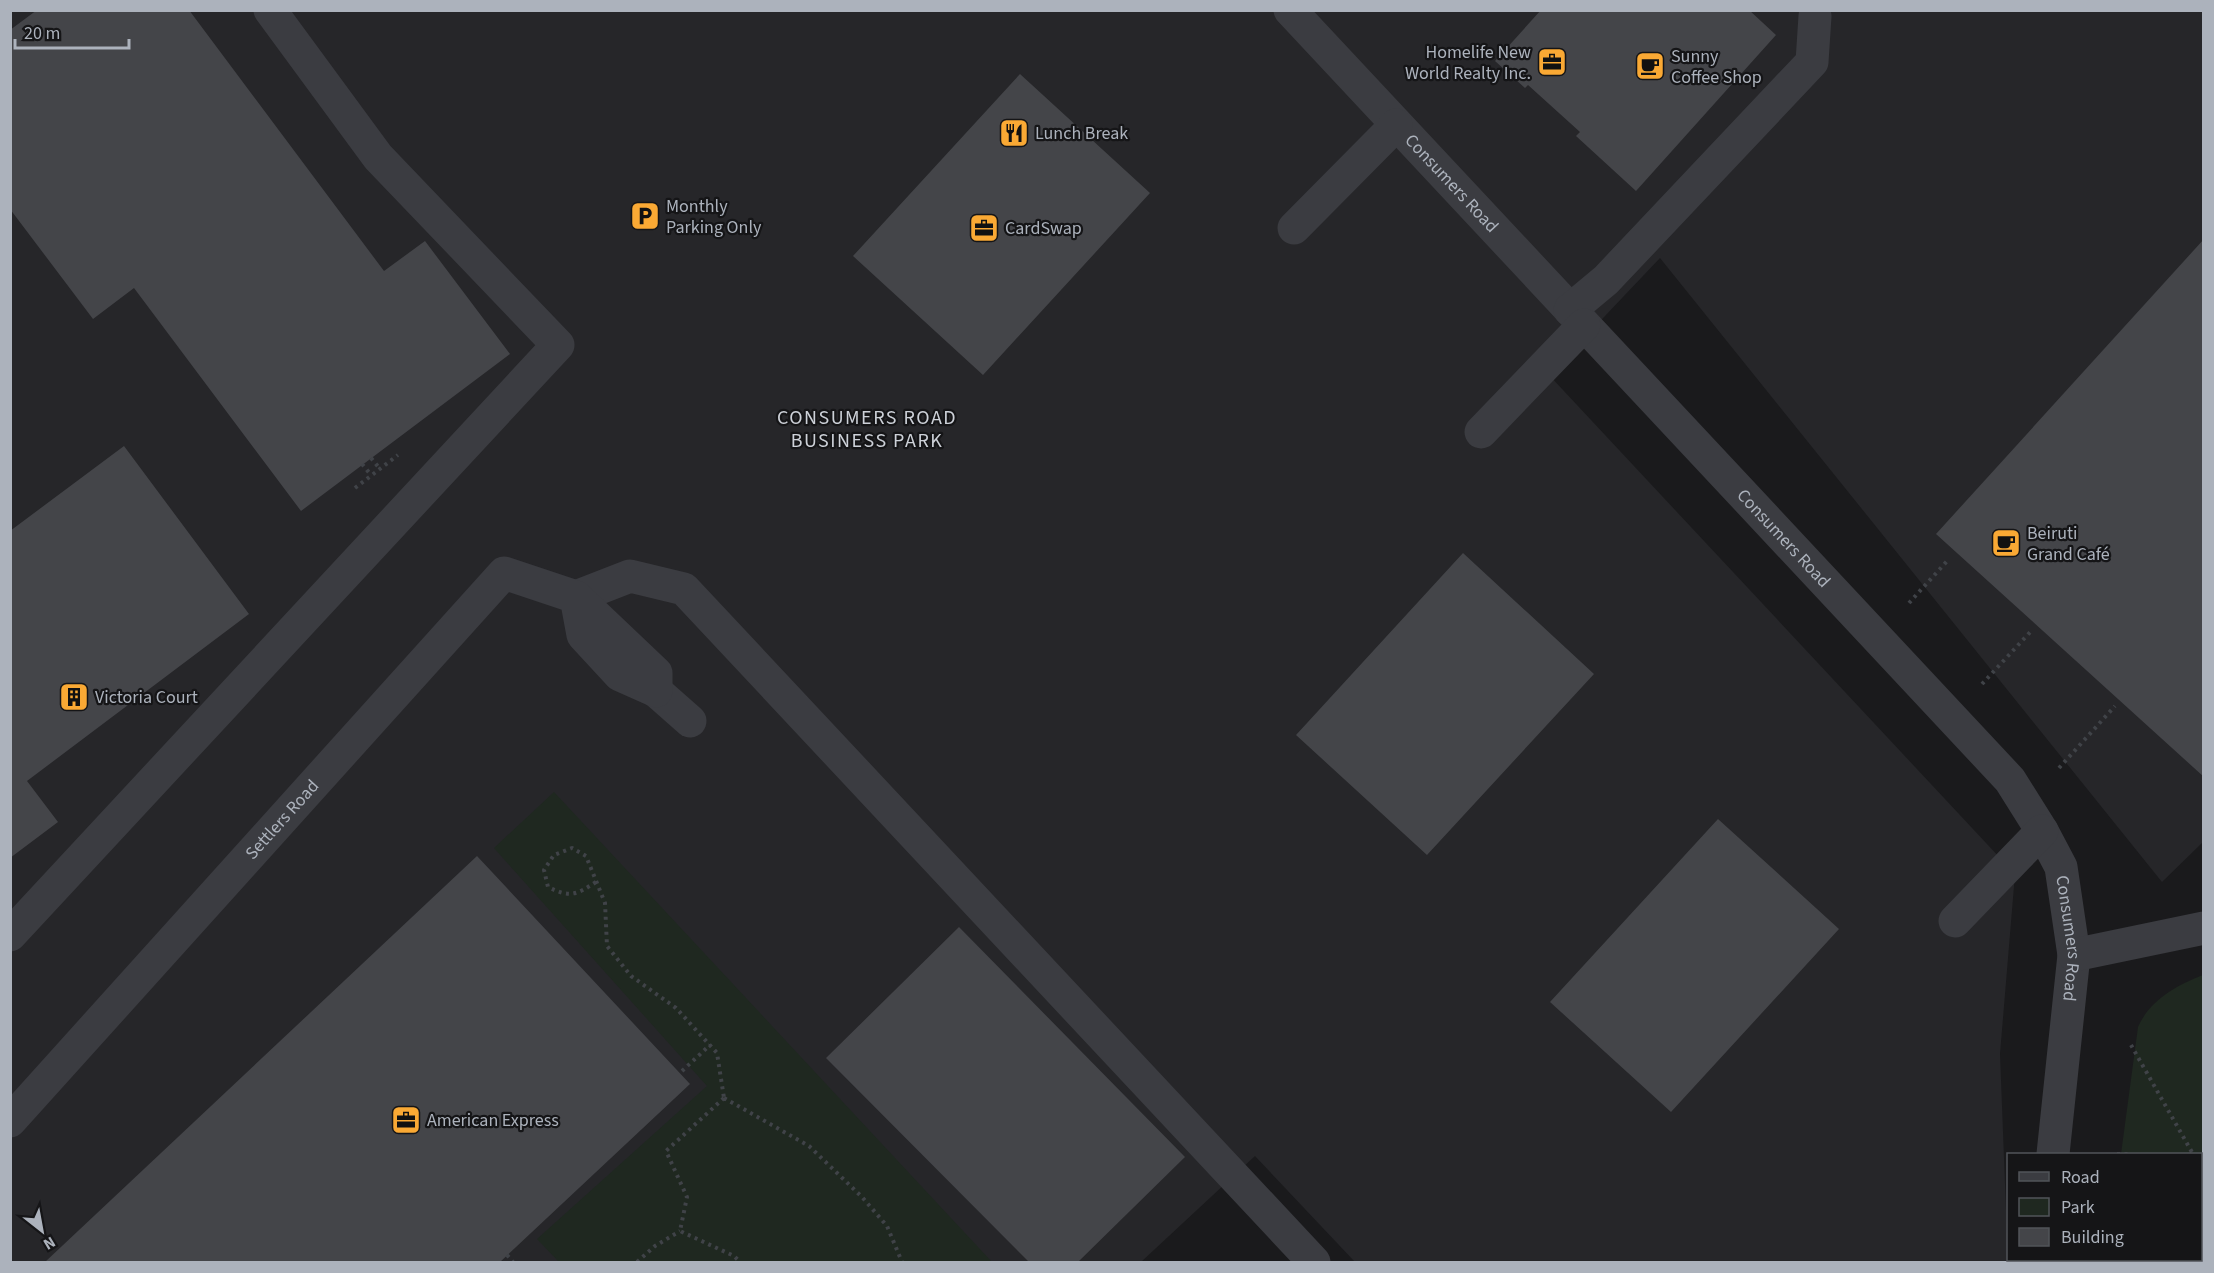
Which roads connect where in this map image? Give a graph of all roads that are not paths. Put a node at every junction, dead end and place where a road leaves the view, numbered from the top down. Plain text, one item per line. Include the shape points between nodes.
1 (270, 10) edge
2 (1290, 10) edge
3 (1815, 16) dead end
4 (1396, 124) junction
5 (1294, 228) dead end
6 (1577, 318) junction
7 (1481, 432) dead end
8 (576, 597) junction
9 (690, 721) dead end
10 (2042, 831) junction
11 (1955, 921) dead end
12 (2204, 928) edge
13 (10, 935) edge
14 (2074, 955) junction
15 (10, 1121) edge
16 (2053, 1153) edge
17 (1314, 1263) edge

1 - 13 street via 378,157 558,345
2 - 4 street, Consumers Road
3 - 6 street via 1812,62 1605,280
4 - 5 street
4 - 6 street, Consumers Road
6 - 7 street
6 - 10 street, Consumers Road via 2010,780
8 - 9 street via 583,635 620,675 656,692
8 - 15 street, Settlers Road via 504,573
8 - 17 street via 630,576 684,589
10 - 11 street
10 - 14 street, Consumers Road via 2061,867
12 - 14 street
14 - 16 street, Consumers Road

